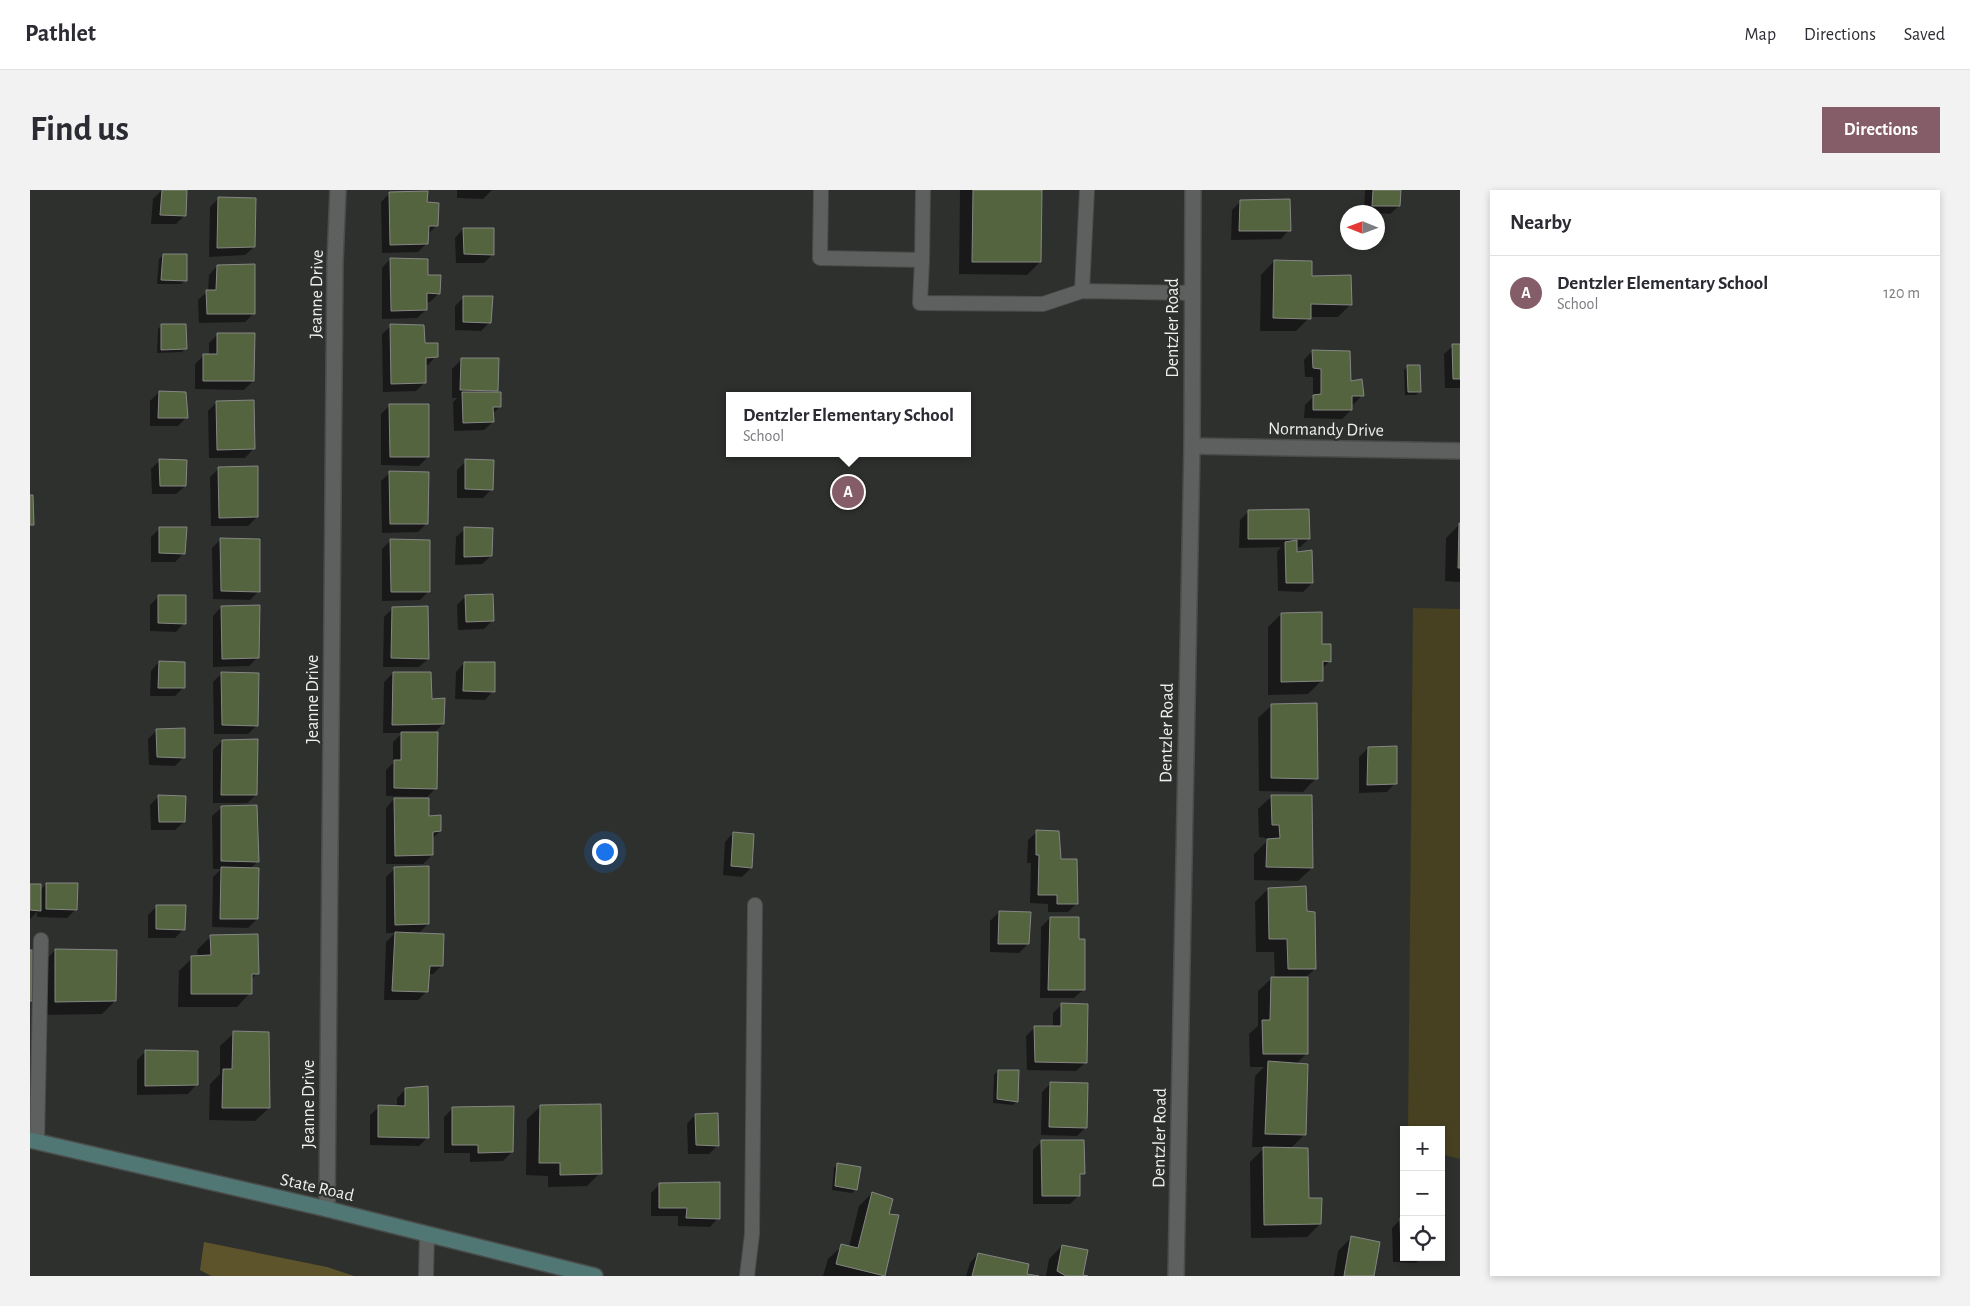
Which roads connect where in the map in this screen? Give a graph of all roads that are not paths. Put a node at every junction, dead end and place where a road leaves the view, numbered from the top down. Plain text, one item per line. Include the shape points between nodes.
1 (338, 190) edge
2 (821, 190) edge
3 (923, 190) edge
4 (1086, 190) edge
5 (1192, 190) edge
6 (922, 260) junction
7 (1082, 291) junction
8 (1192, 293) junction
9 (1192, 446) junction
10 (1460, 451) edge
11 (756, 904) dead end
12 (41, 940) dead end
13 (34, 1141) edge
14 (327, 1209) junction
15 (427, 1234) junction
16 (426, 1276) edge
17 (595, 1276) edge
18 (747, 1276) edge
19 (1176, 1276) edge

1 - 14 street, Jeanne Drive
2 - 6 lane via 820,258
3 - 6 lane
4 - 7 lane
5 - 8 street, Dentzler Road
6 - 7 lane via 920,303 1043,304
7 - 8 lane
8 - 9 street, Dentzler Road
9 - 10 street, Normandy Drive
9 - 19 street, Dentzler Road
11 - 18 lane via 752,1234
12 - 13 lane
13 - 14 main road, State Road
14 - 15 main road, State Road
15 - 16 lane
15 - 17 main road, State Road

